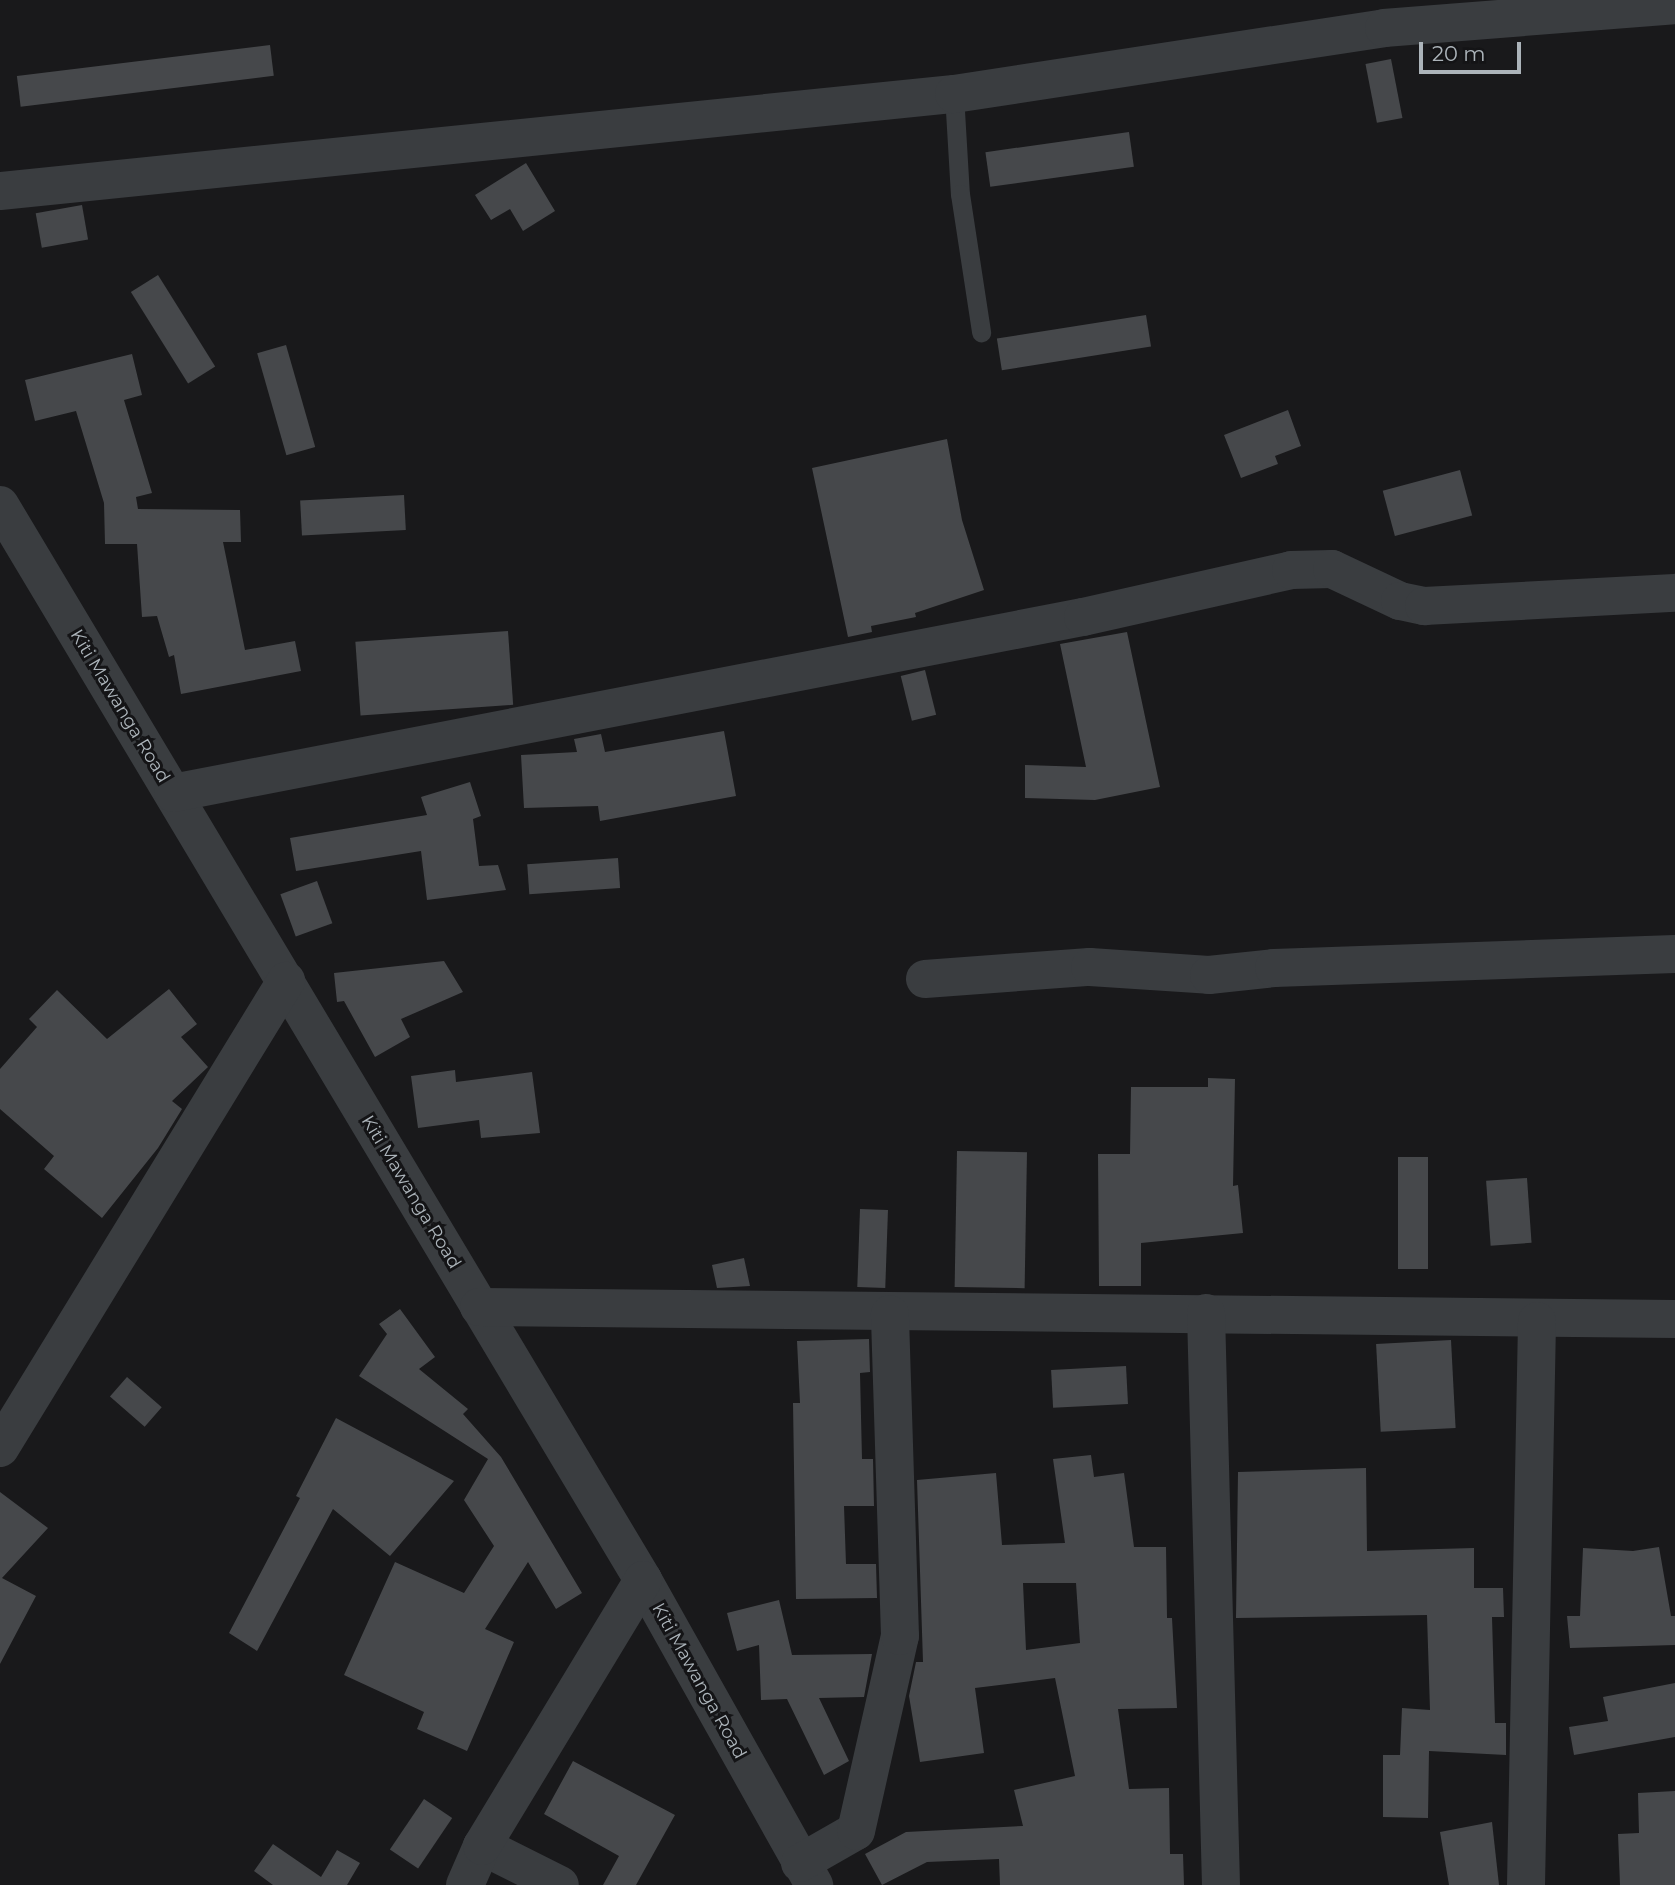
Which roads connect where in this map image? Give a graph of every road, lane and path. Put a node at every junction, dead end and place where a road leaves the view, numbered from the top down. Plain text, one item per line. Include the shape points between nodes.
1 (1675, 5) edge
2 (954, 94) junction
3 (0, 191) edge
4 (981, 332) dead end
5 (0, 505) edge
6 (1675, 593) edge
7 (173, 793) junction
8 (1675, 954) edge
9 (925, 979) dead end
10 (286, 981) junction
11 (479, 1307) junction
12 (1206, 1313) junction
13 (890, 1314) junction
14 (1675, 1319) edge
15 (1538, 1321) junction
16 (0, 1448) edge
17 (643, 1580) junction
18 (481, 1846) junction
19 (807, 1874) edge
20 (465, 1885) edge
21 (560, 1885) edge
22 (1221, 1885) edge
23 (1526, 1885) edge

1 - 2 street via 1384,29
2 - 3 street
2 - 4 lane via 960,194
5 - 7 street, Kiti Mawanga Road
6 - 7 street via 1424,606 1400,601 1332,569 1292,570 1056,623
7 - 10 street, Kiti Mawanga Road
8 - 9 street via 1274,968 1209,975 1090,967
10 - 11 street, Kiti Mawanga Road
10 - 16 street
11 - 13 street
11 - 17 street, Kiti Mawanga Road
12 - 13 street
12 - 15 street
12 - 22 street
13 - 19 street via 900,1636 856,1831
14 - 15 street
15 - 23 street
17 - 18 street
17 - 19 street, Kiti Mawanga Road
18 - 20 street
18 - 21 street

